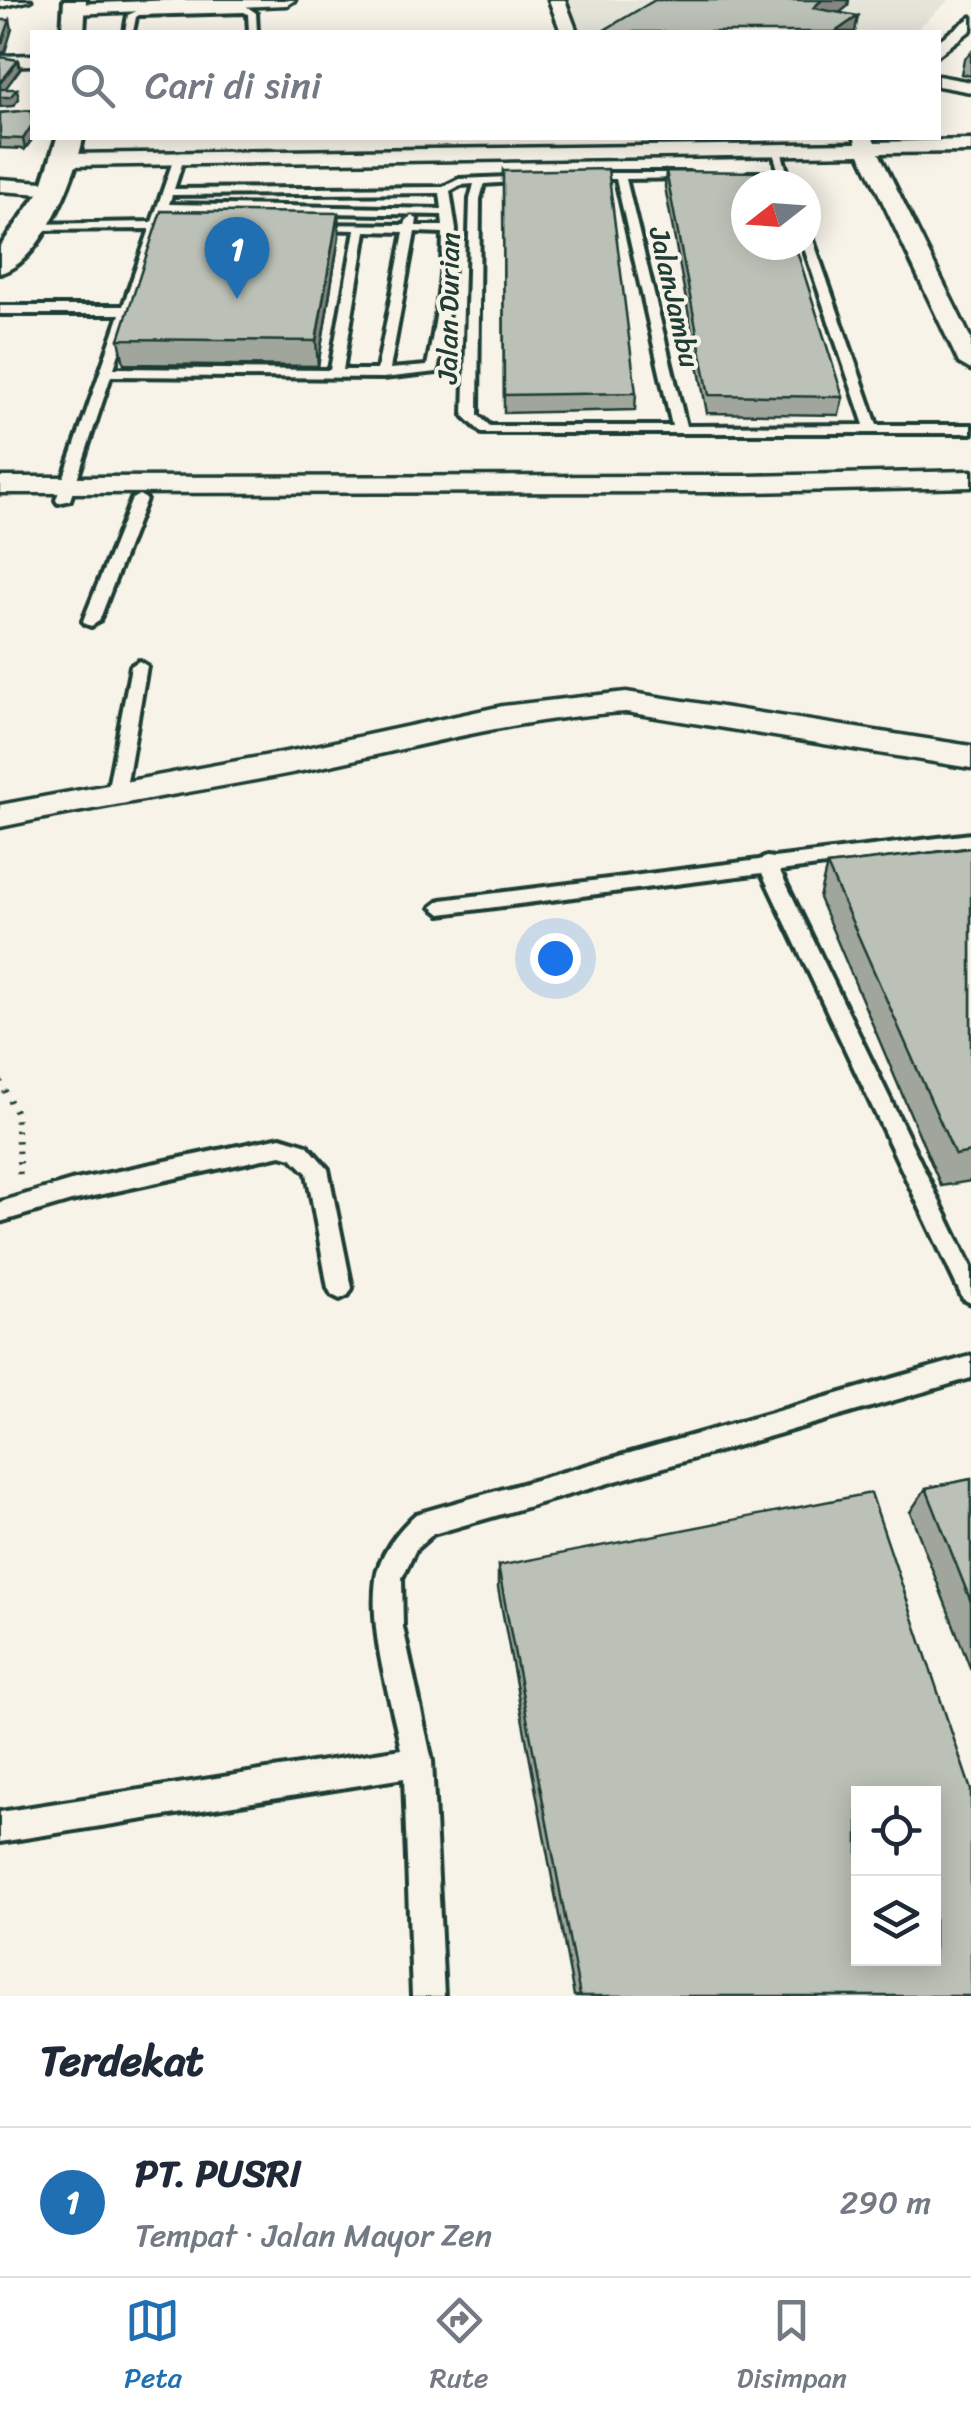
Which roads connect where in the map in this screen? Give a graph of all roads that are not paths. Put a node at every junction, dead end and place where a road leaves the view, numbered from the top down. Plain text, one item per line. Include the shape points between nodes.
1 (23, 0) edge
2 (287, 0) edge
3 (557, 0) edge
4 (0, 2) edge
5 (146, 3) edge
6 (74, 4) edge
7 (968, 29) edge
8 (73, 30) edge
9 (129, 30) edge
10 (253, 30) edge
11 (568, 30) edge
12 (941, 48) edge
13 (30, 60) edge
14 (0, 61) edge
15 (941, 81) edge
16 (971, 87) edge
17 (865, 142) edge
18 (612, 144) edge
19 (971, 146) edge
20 (775, 147) junction
21 (68, 149) edge
22 (179, 158) junction
23 (782, 170) edge
24 (620, 176) junction
25 (712, 176) edge
26 (569, 177) edge
27 (536, 178) edge
28 (480, 180) junction
29 (0, 185) edge
30 (56, 189) junction
31 (414, 190) junction
32 (445, 190) junction
33 (168, 192) junction
34 (162, 208) junction
35 (412, 212) junction
36 (448, 212) junction
37 (156, 225) junction
38 (194, 225) edge
39 (305, 226) edge
40 (361, 226) junction
41 (411, 228) junction
42 (451, 230) junction
43 (12, 246) edge
44 (814, 260) edge
45 (0, 310) edge
46 (127, 310) junction
47 (971, 363) edge
48 (105, 372) junction
49 (336, 374) junction
50 (383, 374) junction
51 (872, 429) junction
52 (971, 429) edge
53 (680, 430) junction
54 (971, 479) edge
55 (0, 485) edge
56 (65, 493) junction
57 (971, 493) edge
58 (139, 499) junction
59 (0, 500) edge
60 (91, 621) dead end
61 (139, 666) dead end
62 (971, 758) edge
63 (116, 792) junction
64 (0, 816) edge
65 (971, 840) edge
66 (768, 863) junction
67 (441, 907) dead end
68 (11, 1208) edge
69 (340, 1288) dead end
70 (971, 1292) edge
71 (971, 1367) edge
72 (418, 1761) junction
73 (0, 1826) edge
74 (428, 1996) edge

1 - 4 street
2 - 5 street
3 - 11 street
5 - 6 street
6 - 8 street
7 - 12 street
9 - 10 lane via 132,15 139,13 246,9
13 - 14 street
15 - 16 street
17 - 19 street
17 - 20 street
17 - 47 street
18 - 20 street
18 - 22 street
20 - 23 lane
21 - 22 street
21 - 30 street
22 - 33 lane
24 - 25 lane
24 - 26 lane
24 - 53 lane, JalanJambu
27 - 28 lane
28 - 32 lane
28 - 53 lane, Jalan Durian via 471,416 487,430
29 - 30 street
30 - 43 street
31 - 32 lane
31 - 33 lane
31 - 35 lane
32 - 36 lane
33 - 34 lane
34 - 35 lane
34 - 37 lane
35 - 36 lane
35 - 41 lane
36 - 42 lane
37 - 38 lane
37 - 43 lane
37 - 46 lane
39 - 40 lane
40 - 41 lane
40 - 49 lane
41 - 42 lane
41 - 50 lane
42 - 50 lane via 433,370
44 - 51 lane
45 - 46 lane
46 - 48 lane
48 - 49 lane
48 - 56 lane
49 - 50 lane
51 - 52 lane
51 - 53 lane
54 - 56 street
55 - 56 street
56 - 58 street
56 - 59 street
57 - 58 street
58 - 60 lane
61 - 63 lane
62 - 63 street via 626,702 580,703
63 - 64 street
65 - 66 lane
66 - 67 lane
66 - 70 lane
68 - 69 lane via 281,1146 318,1168
71 - 72 lane via 424,1523 389,1576 389,1627
72 - 73 lane
72 - 74 lane

